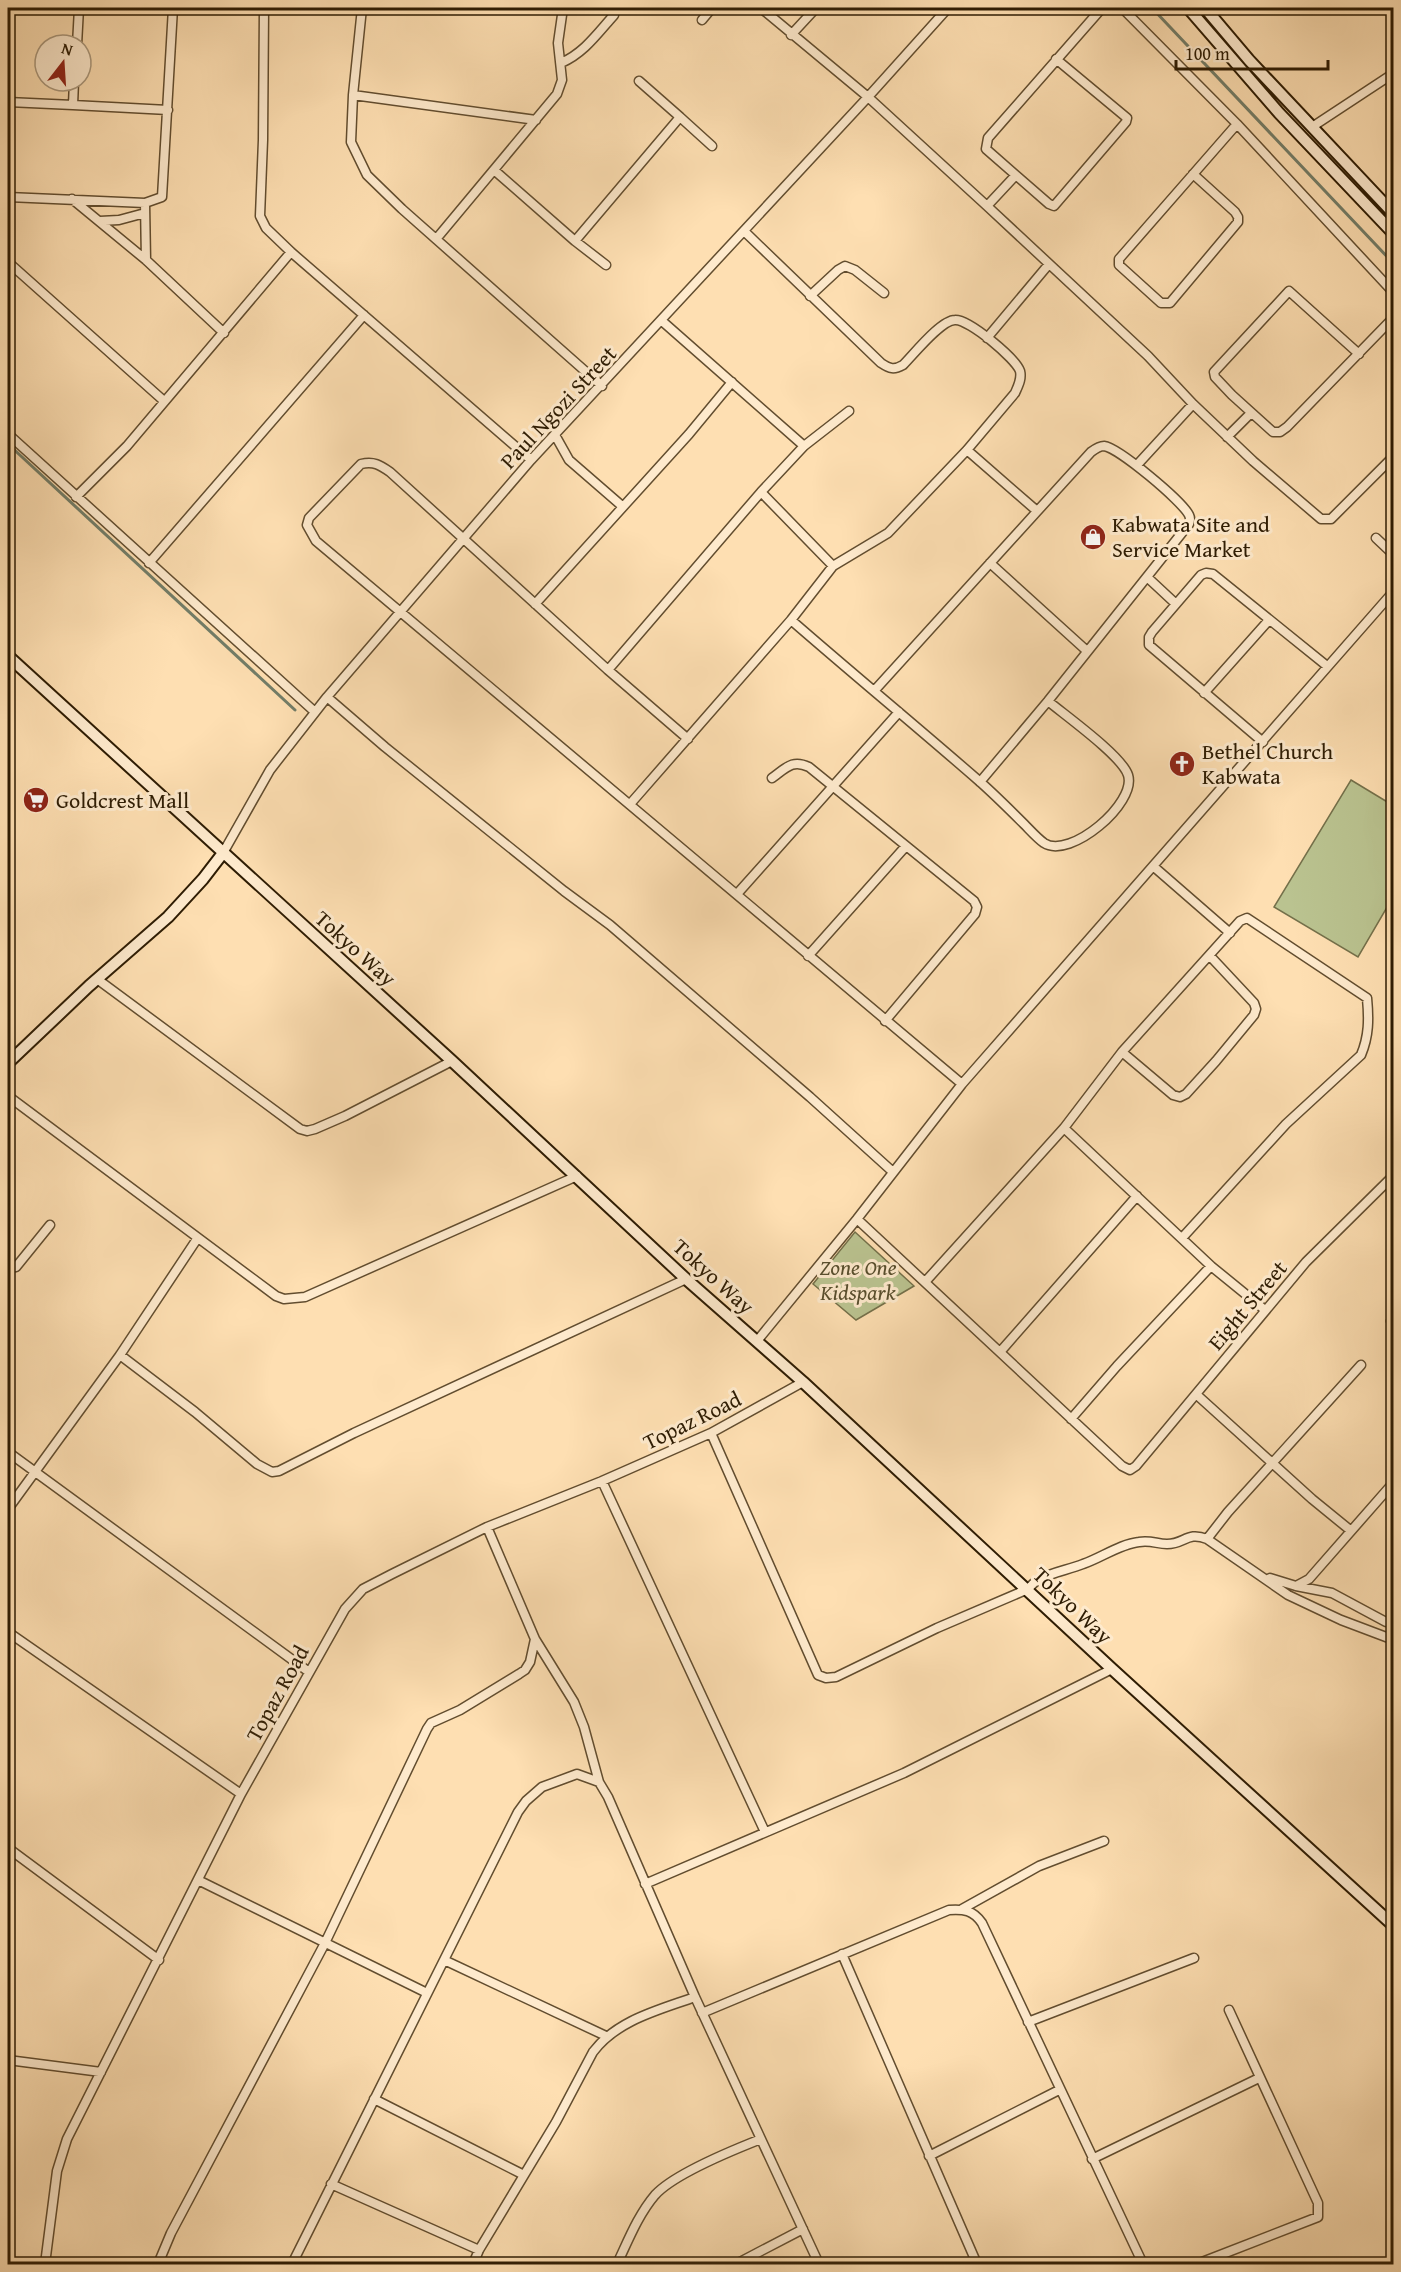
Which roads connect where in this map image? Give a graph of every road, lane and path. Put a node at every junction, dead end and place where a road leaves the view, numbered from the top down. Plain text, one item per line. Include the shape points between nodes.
1 (79, 8) edge
2 (173, 8) edge
3 (264, 8) edge
4 (362, 8) edge
5 (563, 8) edge
6 (712, 8) edge
7 (761, 8) edge
8 (816, 8) edge
9 (948, 8) edge
10 (1102, 8) edge
11 (1122, 8) edge
12 (1188, 8) edge
13 (1205, 8) edge
14 (614, 15) dead end
15 (702, 20) dead end
16 (78, 33) edge
17 (791, 35) junction
18 (1056, 59) junction
19 (561, 63) junction
20 (1394, 73) edge
21 (639, 81) dead end
22 (74, 93) edge
23 (353, 95) junction
24 (868, 97) junction
25 (8, 102) edge
26 (73, 105) junction
27 (168, 110) junction
28 (680, 117) junction
29 (536, 120) junction
30 (1237, 124) junction
31 (1312, 127) junction
32 (712, 146) dead end
33 (494, 170) junction
34 (1193, 174) junction
35 (1015, 176) junction
36 (8, 197) edge
37 (72, 199) junction
38 (145, 203) junction
39 (987, 206) junction
40 (145, 213) junction
41 (1394, 214) edge
42 (100, 221) junction
43 (744, 231) junction
44 (1394, 234) edge
45 (437, 238) junction
46 (575, 241) junction
47 (291, 252) junction
48 (146, 260) junction
49 (8, 262) edge
50 (1049, 264) junction
51 (606, 265) dead end
52 (1394, 292) edge
53 (884, 293) dead end
54 (810, 296) junction
55 (363, 315) junction
56 (1394, 317) edge
57 (662, 321) junction
58 (224, 333) junction
59 (987, 338) junction
60 (1359, 354) junction
61 (732, 382) junction
62 (602, 386) junction
63 (164, 401) junction
64 (1193, 404) junction
65 (849, 411) dead end
66 (1251, 412) junction
67 (8, 434) edge
68 (555, 435) junction
69 (1227, 437) junction
70 (804, 446) junction
71 (967, 450) junction
72 (1394, 456) edge
73 (531, 460) junction
74 (1137, 465) junction
75 (760, 492) junction
76 (76, 497) junction
77 (622, 507) junction
78 (1037, 511) junction
79 (1376, 538) dead end
80 (463, 540) junction
81 (1394, 555) edge
82 (148, 563) junction
83 (990, 563) junction
84 (833, 566) junction
85 (1147, 578) junction
86 (1394, 591) edge
87 (1176, 603) junction
88 (535, 604) junction
89 (402, 613) junction
90 (1269, 620) junction
91 (791, 621) junction
92 (1087, 651) junction
93 (8, 656) edge
94 (1327, 666) junction
95 (608, 670) junction
96 (874, 691) junction
97 (1204, 693) junction
98 (327, 697) junction
99 (1048, 701) junction
100 (315, 712) junction
101 (899, 712) junction
102 (688, 739) junction
103 (1263, 742) junction
104 (772, 778) dead end
105 (980, 782) junction
106 (833, 787) junction
107 (631, 804) junction
108 (906, 846) junction
109 (223, 853) junction
110 (1153, 866) junction
111 (737, 894) junction
112 (1230, 933) junction
113 (808, 956) junction
114 (1210, 956) junction
115 (97, 979) junction
116 (885, 1021) junction
117 (1122, 1052) junction
118 (452, 1061) junction
119 (8, 1063) edge
120 (962, 1084) junction
121 (8, 1096) edge
122 (1064, 1128) junction
123 (893, 1172) junction
124 (1394, 1175) edge
125 (577, 1176) junction
126 (1137, 1196) junction
127 (857, 1219) junction
128 (50, 1225) dead end
129 (1182, 1238) junction
130 (197, 1239) junction
131 (1211, 1266) junction
132 (8, 1268) edge
133 (686, 1279) junction
134 (925, 1282) junction
135 (1265, 1310) junction
136 (1394, 1316) edge
137 (1394, 1329) edge
138 (757, 1341) junction
139 (1000, 1352) junction
140 (120, 1355) junction
141 (1361, 1365) dead end
142 (803, 1382) junction
143 (1197, 1395) junction
144 (1071, 1419) junction
145 (711, 1433) junction
146 (8, 1452) edge
147 (1272, 1464) junction
148 (36, 1473) junction
149 (602, 1481) junction
150 (1394, 1482) edge
151 (8, 1509) edge
152 (487, 1527) junction
153 (1350, 1530) junction
154 (1207, 1539) junction
155 (1254, 1571) junction
156 (1296, 1586) junction
157 (1028, 1589) junction
158 (1394, 1622) edge
159 (8, 1632) edge
160 (535, 1639) junction
161 (1394, 1640) edge
162 (1112, 1669) junction
163 (309, 1672) junction
164 (598, 1782) junction
165 (241, 1794) junction
166 (765, 1832) junction
167 (1104, 1841) dead end
168 (8, 1848) edge
169 (198, 1880) junction
170 (645, 1884) junction
171 (963, 1909) junction
172 (1394, 1926) edge
173 (326, 1943) junction
174 (843, 1954) junction
175 (1194, 1958) dead end
176 (159, 1960) junction
177 (444, 1960) junction
178 (427, 1993) junction
179 (695, 1997) junction
180 (1229, 2010) dead end
181 (702, 2013) junction
182 (1028, 2022) junction
183 (606, 2036) junction
184 (8, 2060) edge
185 (101, 2072) junction
186 (1260, 2078) junction
187 (1059, 2090) junction
188 (374, 2099) junction
189 (761, 2139) junction
190 (929, 2156) junction
191 (1092, 2159) junction
192 (524, 2175) junction
193 (331, 2184) junction
194 (803, 2229) junction
195 (478, 2250) junction
196 (45, 2265) edge
197 (158, 2265) edge
198 (291, 2265) edge
199 (473, 2265) edge
200 (617, 2265) edge
201 (736, 2265) edge
202 (819, 2265) edge
203 (977, 2265) edge
204 (1143, 2265) edge
205 (1197, 2265) edge

1 - 16 street
2 - 27 street
3 - 47 street via 260,216 266,228
4 - 23 street
5 - 19 street via 558,42
6 - 15 street
7 - 17 street
8 - 17 street
9 - 24 street, Paul Ngozi Street
10 - 18 street
11 - 30 street
12 - 44 main road via 1279,113
13 - 31 main road
14 - 19 street via 576,57
17 - 24 street
18 - 35 street via 985,143 986,149
18 - 35 street via 1125,115 1126,122 1054,206
19 - 29 street via 562,80 557,94
20 - 31 street
21 - 28 street
22 - 26 street
23 - 29 street
23 - 45 street via 351,142 367,175
24 - 39 street
24 - 43 street, Paul Ngozi Street
25 - 26 street
26 - 27 street
27 - 38 street via 164,191 162,196
28 - 32 street
28 - 46 street
29 - 33 street
30 - 34 street
30 - 52 street
31 - 41 main road
33 - 45 street
33 - 46 street
34 - 34 street via 1235,212 1238,222 1170,303 1161,303 1119,265 1119,259
35 - 39 street
36 - 37 street
37 - 38 street
37 - 42 street
38 - 40 street
39 - 50 street
40 - 42 street
40 - 48 street
42 - 48 street
43 - 54 street
43 - 57 street, Paul Ngozi Street
45 - 62 street
46 - 51 street
47 - 55 street
47 - 58 street
48 - 58 street
49 - 63 street
50 - 59 street
50 - 64 street via 1148,356
53 - 54 street via 845,266
54 - 59 street via 890,369 903,365 945,323 964,321
55 - 73 street
55 - 82 street
56 - 60 street
57 - 61 street
57 - 62 street, Paul Ngozi Street
58 - 63 street
59 - 71 street via 1016,363 1021,372 1020,383
60 - 66 street via 1280,432 1273,432
60 - 66 street via 1291,292 1286,292 1214,372
61 - 70 street
61 - 77 street
62 - 68 street, Paul Ngozi Street
63 - 76 street
64 - 69 street
64 - 74 street
65 - 70 street
66 - 69 street
67 - 76 street
68 - 73 street, Paul Ngozi Street
68 - 77 street via 569,460
69 - 72 street via 1325,520 1331,519
70 - 75 street
71 - 78 street
71 - 84 street via 888,533
73 - 80 street, Paul Ngozi Street
74 - 78 street via 1119,452 1097,447
74 - 85 street via 1190,519
75 - 84 street
75 - 95 street
76 - 82 street
77 - 88 street
78 - 83 street
79 - 81 street
80 - 88 street
80 - 89 street, Paul Ngozi Street
80 - 89 street via 390,472 370,462 361,464 309,518 308,525 316,540
82 - 100 street
83 - 92 street
83 - 96 street
84 - 91 street
85 - 87 street
85 - 92 street
86 - 94 street
87 - 90 street via 1201,575 1213,574
87 - 97 street via 1148,642
88 - 95 street
89 - 98 street, Paul Ngozi Street
89 - 107 street
90 - 94 street
90 - 97 street
91 - 96 street
91 - 102 street
92 - 99 street
93 - 109 main road, Tokyo Way
94 - 103 street
95 - 102 street
96 - 101 street
97 - 103 street
98 - 100 street, Paul Ngozi Street
98 - 123 street via 610,925
99 - 105 street
99 - 105 street via 1125,769 1128,787 1114,810 1084,837 1053,846 1044,843
100 - 109 street, Paul Ngozi Street via 270,770
101 - 105 street
101 - 106 street
102 - 107 street
103 - 110 street
104 - 106 street via 800,763
106 - 108 street
106 - 111 street
107 - 111 street
108 - 113 street
108 - 116 street via 977,907
109 - 115 main road via 168,917
109 - 118 main road, Tokyo Way
110 - 112 street
110 - 120 street
111 - 113 street
112 - 114 street
112 - 129 street via 1247,918 1367,998 1370,1022 1361,1055 1286,1124
113 - 116 street
114 - 117 street
114 - 117 street via 1256,1009 1186,1094 1173,1095
115 - 118 street via 300,1130 307,1131 345,1116
115 - 119 main road
116 - 120 street
117 - 122 street
118 - 125 main road, Tokyo Way
120 - 123 street
121 - 130 street
122 - 126 street
122 - 134 street
123 - 127 street
124 - 135 street, Eight Street via 1306,1262
125 - 130 street via 297,1299 276,1296
125 - 133 main road, Tokyo Way
126 - 129 street
126 - 139 street
127 - 134 street
127 - 138 street
128 - 132 street via 16,1267
129 - 131 street
130 - 140 street
131 - 135 street
131 - 144 street
133 - 138 main road, Tokyo Way
133 - 140 street via 272,1472
134 - 139 street
135 - 143 street, Eight Street
136 - 137 street
138 - 142 main road, Tokyo Way
139 - 144 street
140 - 148 street
141 - 147 street
142 - 145 street, Topaz Road
142 - 157 main road, Tokyo Way
143 - 144 street, Eight Street via 1130,1470
143 - 147 street
145 - 149 street, Topaz Road
145 - 157 street via 818,1675 836,1677
146 - 148 street
147 - 153 street
147 - 154 street
148 - 151 street
148 - 163 street
149 - 152 street, Topaz Road
149 - 166 street
150 - 153 street
152 - 160 street
152 - 163 street, Topaz Road via 363,1589 345,1609
153 - 156 street via 1310,1579
154 - 155 street
154 - 157 street via 1190,1535 1168,1544 1154,1540 1136,1542 1050,1574
155 - 156 street
155 - 161 street via 1288,1595
156 - 158 street via 1332,1593 1386,1622
157 - 162 main road, Tokyo Way
159 - 165 street
160 - 164 street via 574,1702
160 - 173 street via 525,1670 431,1723
162 - 166 street via 904,1773
162 - 172 main road, Tokyo Way
163 - 165 street, Topaz Road
164 - 170 street
164 - 177 street via 577,1774 542,1787 526,1801
165 - 169 street, Topaz Road
166 - 170 street
167 - 171 street via 1039,1866
168 - 176 street
169 - 173 street
169 - 176 street, Topaz Road
170 - 179 street
171 - 174 street via 941,1914
171 - 182 street via 975,1914 982,1923
173 - 178 street
173 - 197 street
174 - 181 street
174 - 190 street
175 - 182 street
176 - 185 street, Topaz Road
177 - 178 street
177 - 183 street
178 - 188 street
179 - 181 street
179 - 183 street via 630,2022
180 - 186 street
181 - 189 street
182 - 187 street
183 - 192 street via 593,2052
184 - 185 street
185 - 196 street, Topaz Road via 61,2155
186 - 191 street
186 - 205 street via 1318,2203 1318,2217
187 - 190 street
187 - 191 street
188 - 192 street
188 - 193 street
189 - 194 street
189 - 200 street via 671,2181 655,2195
190 - 203 street
191 - 204 street
192 - 195 street
193 - 195 street
193 - 198 street
194 - 201 street
194 - 202 street
195 - 199 street

